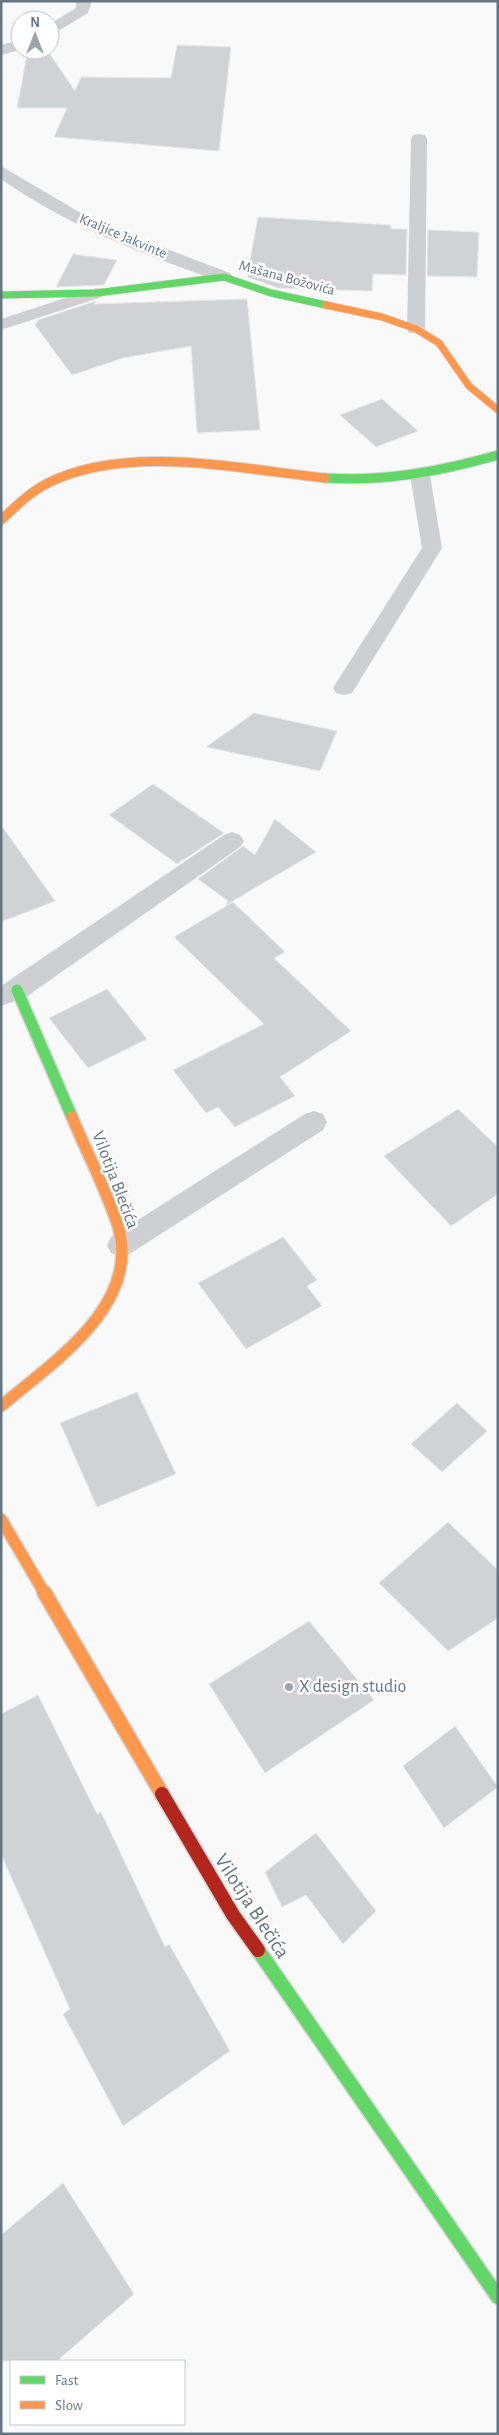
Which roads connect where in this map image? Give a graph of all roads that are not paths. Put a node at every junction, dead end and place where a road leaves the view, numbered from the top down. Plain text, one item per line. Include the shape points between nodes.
1 (84, 1) edge
2 (60, 25) edge
3 (419, 138) dead end
4 (1, 171) edge
5 (224, 277) junction
6 (96, 293) junction
7 (1, 295) edge
8 (1, 325) edge
9 (416, 329) junction
10 (498, 410) edge
11 (498, 456) edge
12 (420, 475) junction
13 (1, 520) edge
14 (344, 688) dead end
15 (232, 841) dead end
16 (9, 993) edge
17 (314, 1122) dead end
18 (121, 1245) junction
19 (1, 1406) edge
20 (1, 1518) edge
21 (498, 2297) edge

1 - 2 street via 83,10
3 - 9 street
4 - 5 street, Kraljice Jakvinte via 21,187 105,232
5 - 6 street, Mašana Božovića
5 - 9 street, Mašana Božovića via 271,293 382,317
6 - 7 street, Mašana Božovića
6 - 8 street
9 - 10 street, Mašana Božovića via 439,343 469,386
11 - 12 street
12 - 13 street via 341,479 251,468 177,464 118,466 78,472 51,482
12 - 14 street via 432,548
15 - 16 street
16 - 18 street, Vilotija Blečića via 114,1216
17 - 18 street
18 - 19 street, Vilotija Blečića via 112,1299 88,1333
20 - 21 street, Vilotija Blečića via 232,1915

